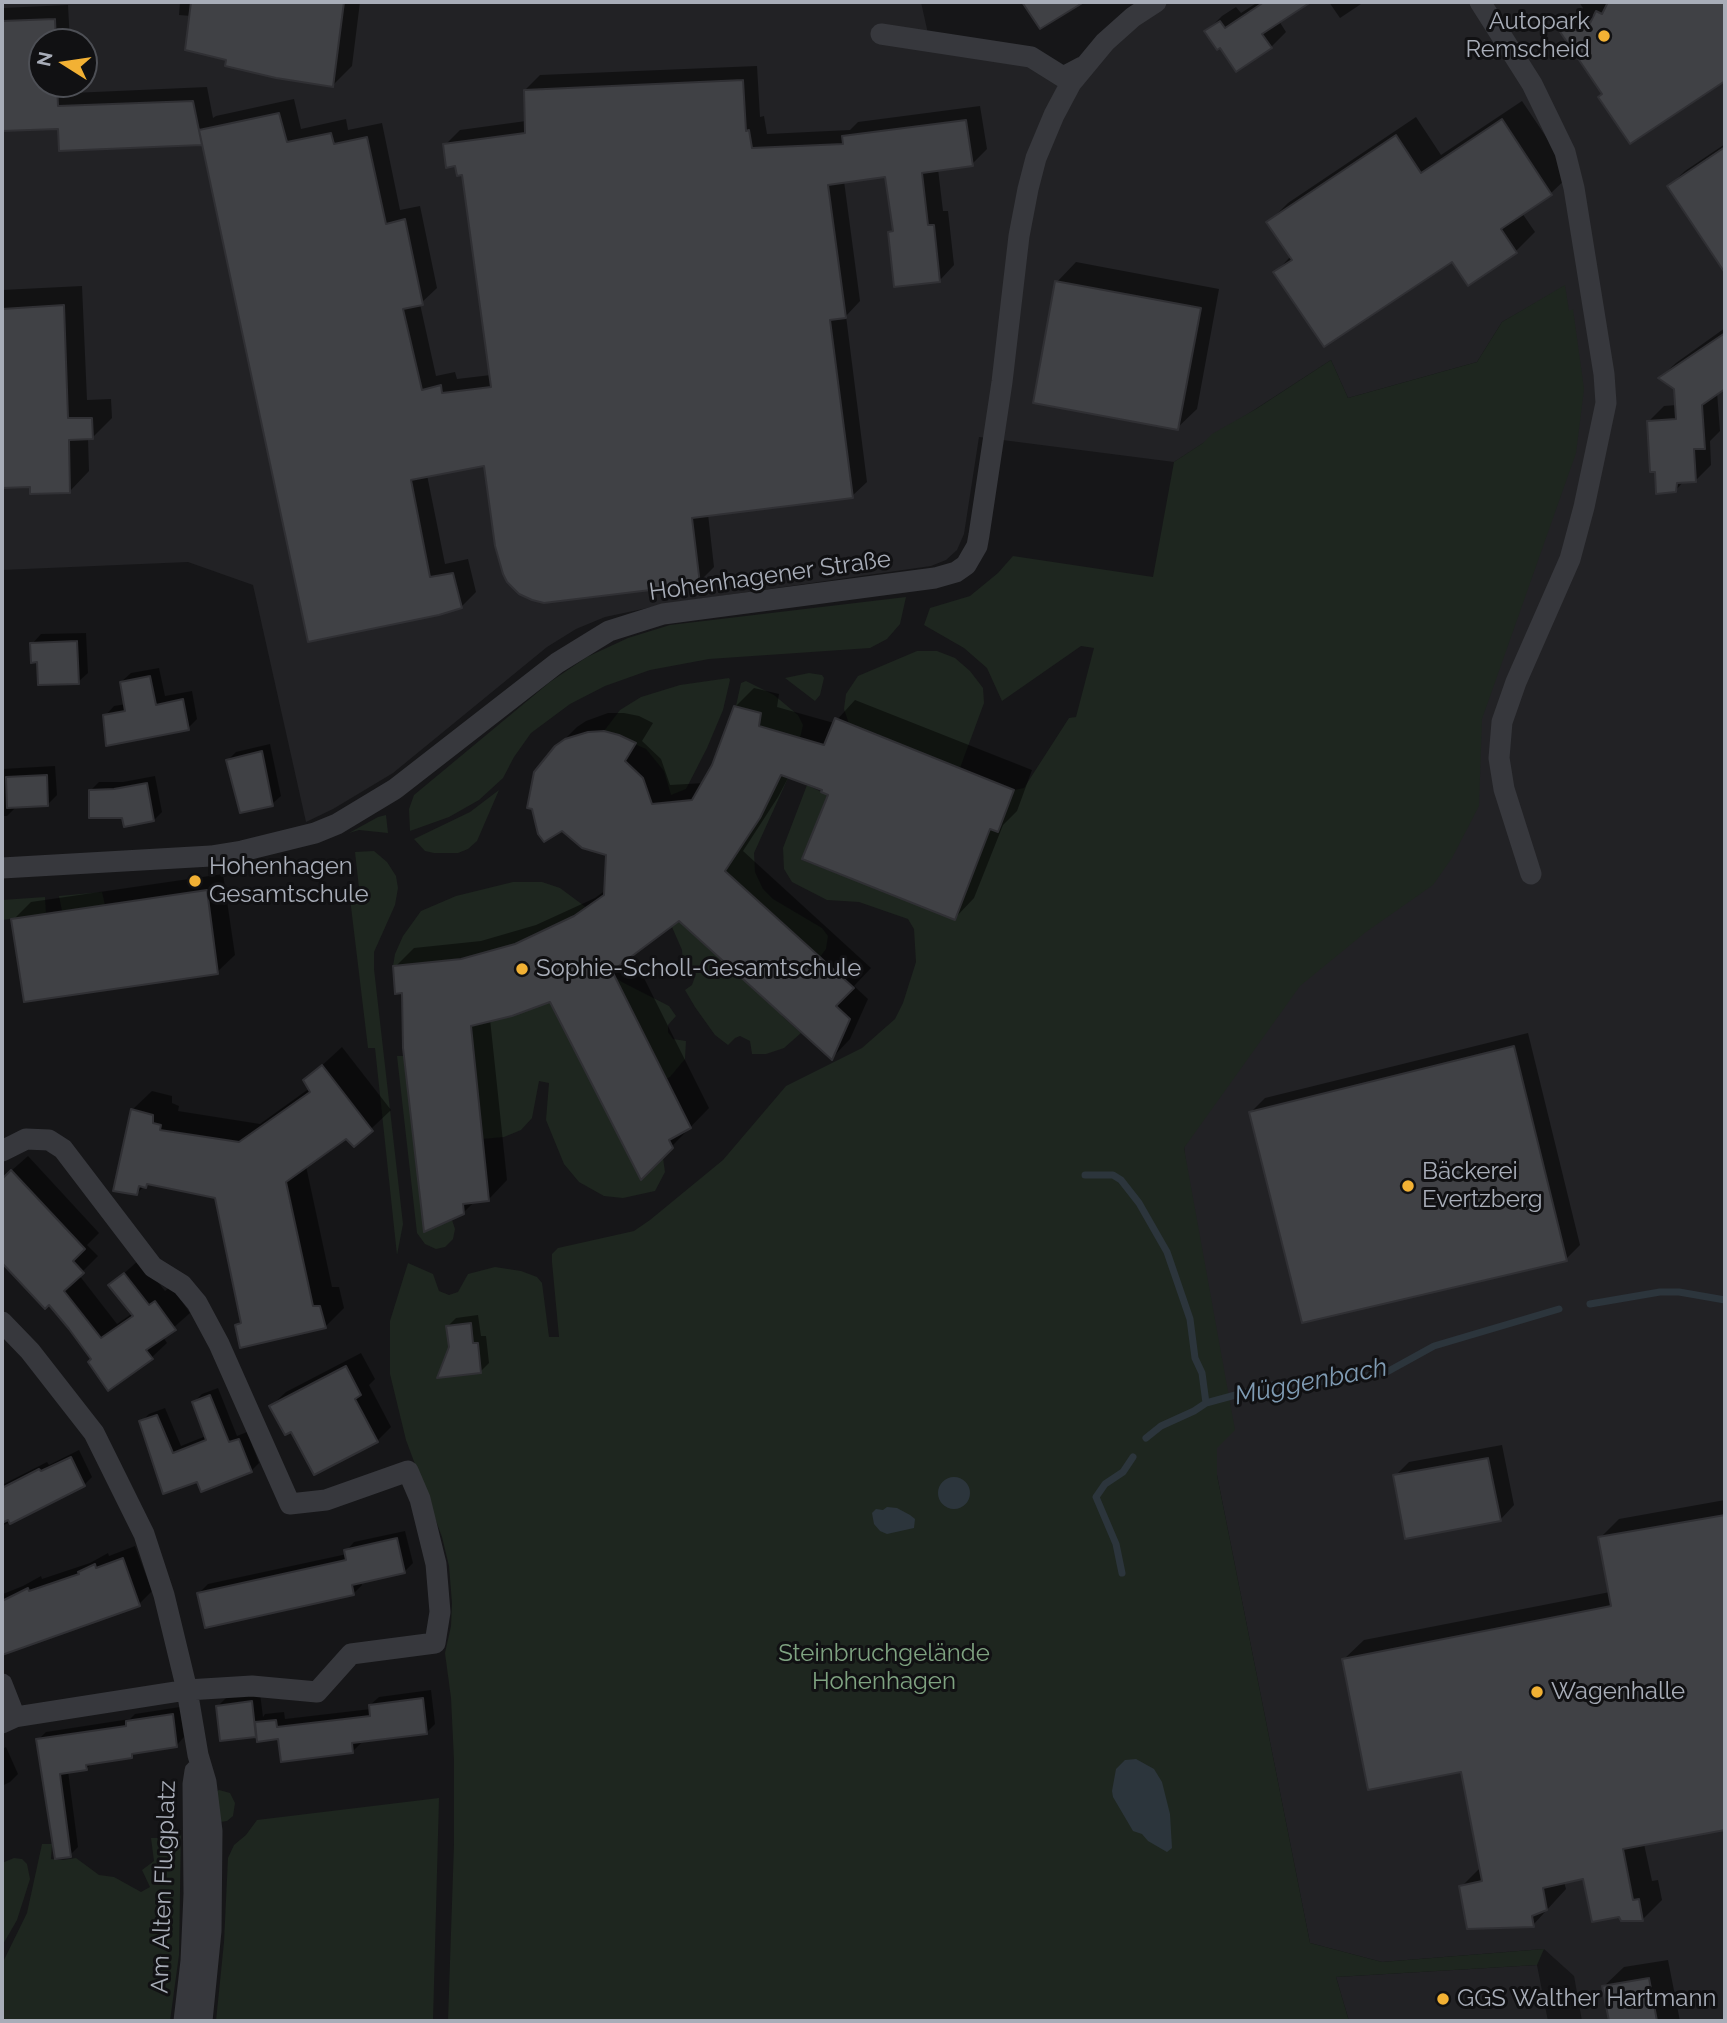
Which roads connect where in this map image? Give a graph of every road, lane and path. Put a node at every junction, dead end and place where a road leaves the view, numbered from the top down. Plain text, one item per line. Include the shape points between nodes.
1 (1156, 2) edge
2 (1480, 2) edge
3 (881, 34) dead end
4 (1084, 66) junction
5 (2, 869) edge
6 (1531, 874) dead end
7 (2, 1151) edge
8 (2, 1322) edge
9 (2, 1684) edge
10 (187, 1690) junction
11 (8, 1720) edge
12 (198, 1755) junction
13 (184, 2021) edge
14 (202, 2021) edge

1 - 4 street, Hohenhagener Straße via 1114,34
2 - 6 street via 1532,84 1565,152 1606,403 1570,559 1502,722 1499,758 1504,789
3 - 4 street via 1031,57 1063,77
4 - 5 street, Hohenhagener Straße via 1059,103 1028,189 979,535 966,565 935,578 663,614 609,631 557,663 395,789 315,833 211,856
7 - 10 street via 26,1139 49,1140 63,1149 153,1267 182,1284 219,1344 290,1504 326,1500 408,1471 420,1499 436,1564 440,1612 435,1643 351,1654 317,1692 251,1686
8 - 10 street, Am Alten Flugplatz via 94,1433 144,1534
9 - 11 street
10 - 11 street
10 - 12 street, Am Alten Flugplatz
12 - 13 street, Am Alten Flugplatz via 193,1784 191,1961
12 - 14 street, Am Alten Flugplatz via 212,1831 211,1931

